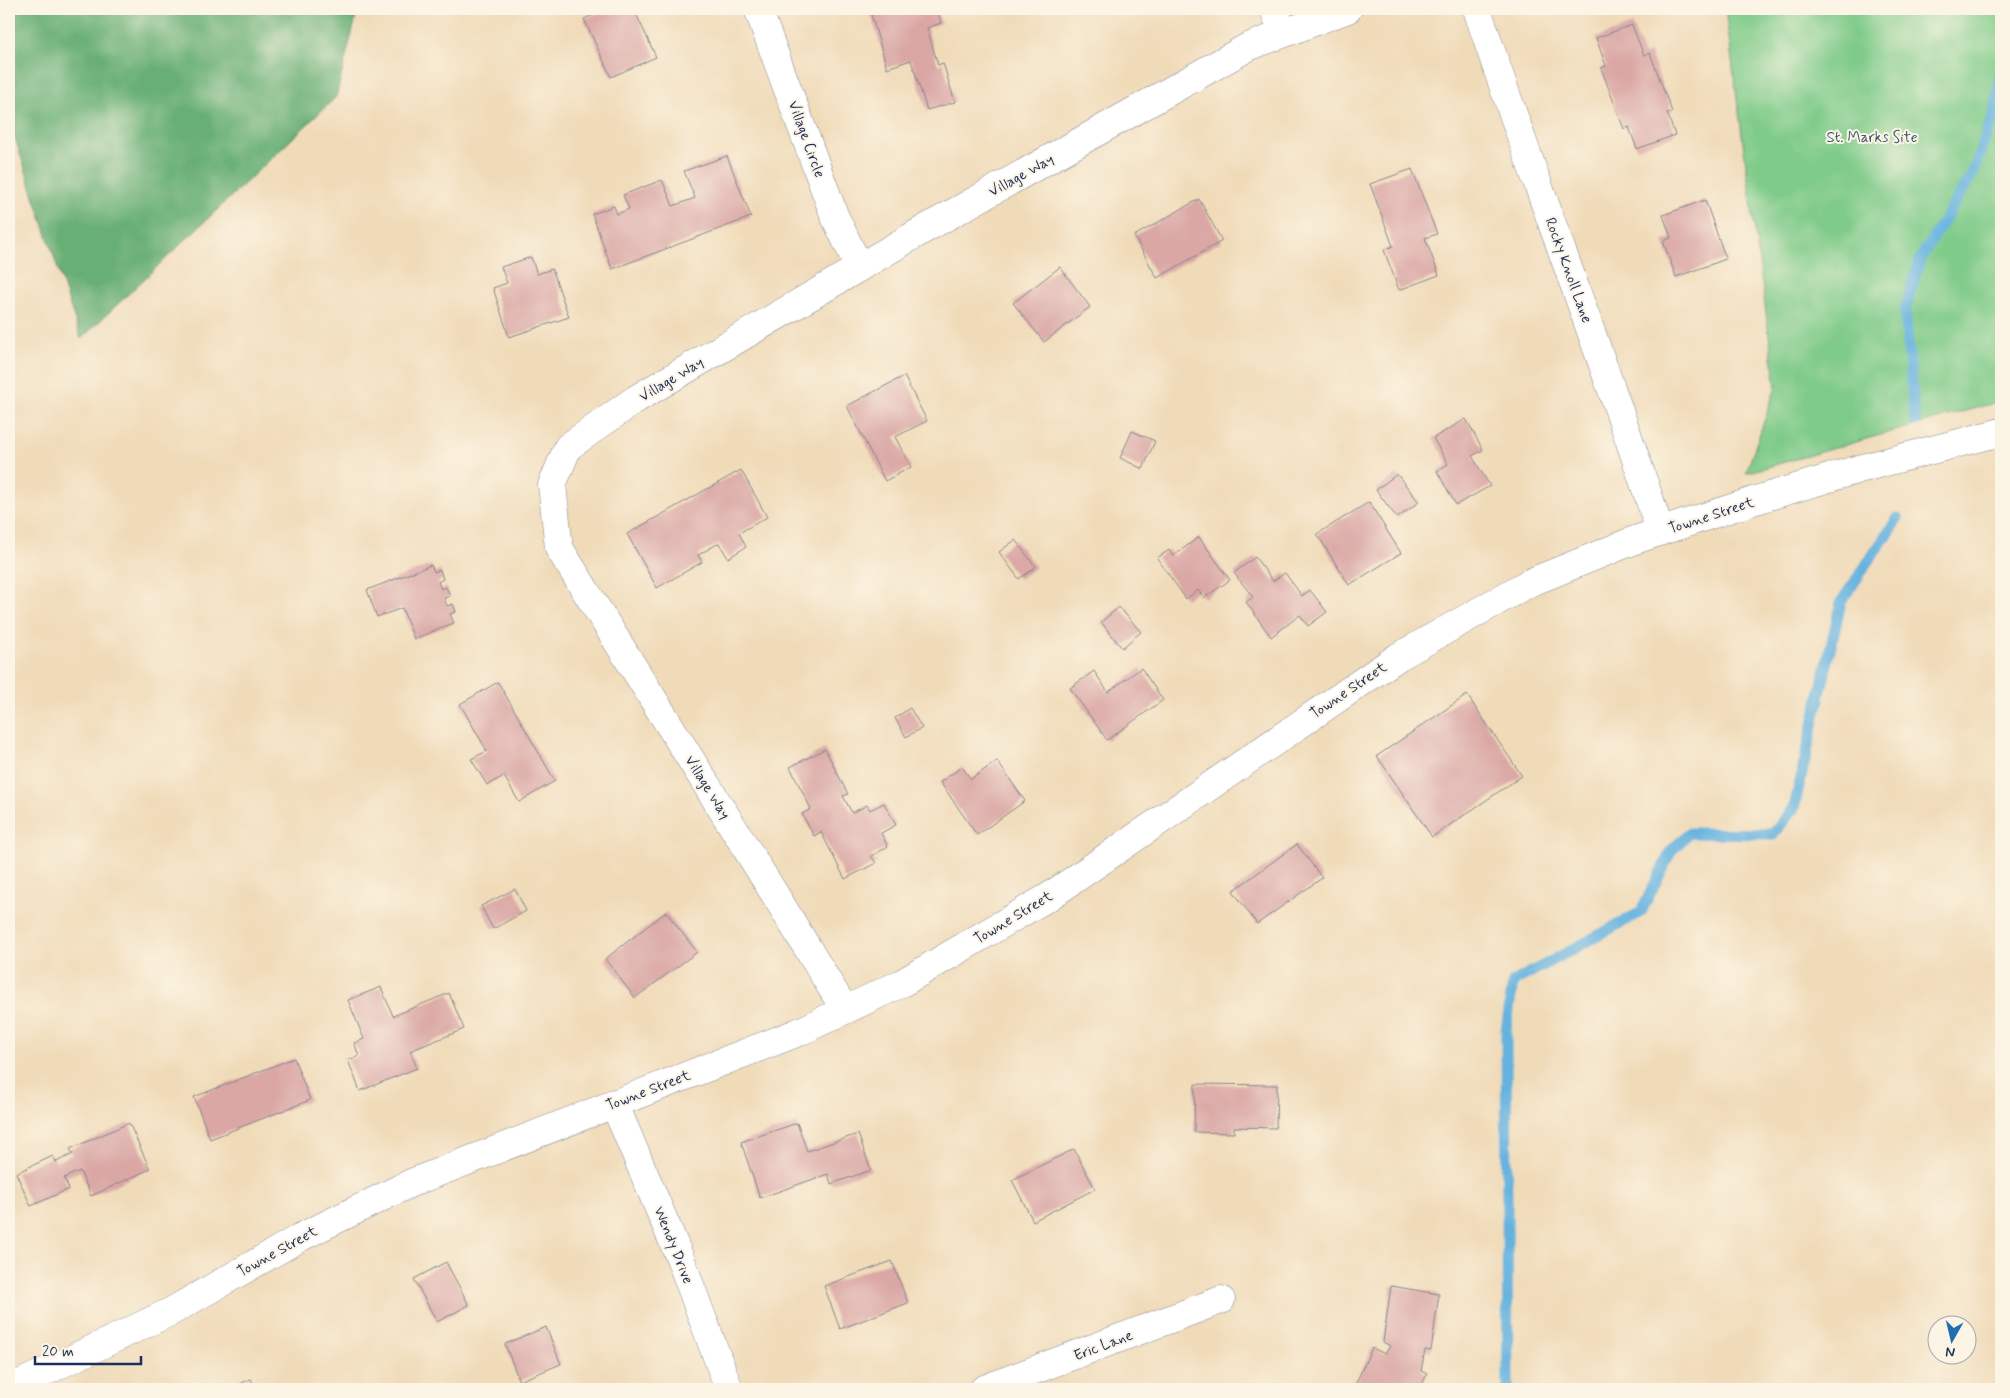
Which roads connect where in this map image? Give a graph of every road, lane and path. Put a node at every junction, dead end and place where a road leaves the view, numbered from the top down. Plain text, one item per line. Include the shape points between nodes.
1 (758, 9) edge
2 (1348, 9) edge
3 (1476, 9) edge
4 (1278, 21) edge
5 (859, 267) junction
6 (2001, 432) edge
7 (1660, 531) junction
8 (845, 1010) junction
9 (614, 1103) junction
10 (1221, 1300) dead end
11 (9, 1389) edge
12 (729, 1389) edge
13 (984, 1389) edge

1 - 5 street, Village Circle via 835,217
2 - 4 street, Village Way
3 - 7 street, Rocky Knoll Lane
4 - 5 street, Village Way via 1248,47
5 - 8 street, Village Way via 636,400 568,447 552,485 559,548
6 - 7 street, Towne Street via 1859,470
7 - 8 street, Towne Street via 1529,583 1398,657 1050,896 902,983
8 - 9 street, Towne Street via 799,1032
9 - 11 street, Towne Street via 411,1183 301,1237 172,1311
9 - 12 street, Wendy Drive via 680,1258
10 - 13 street, Eric Lane

